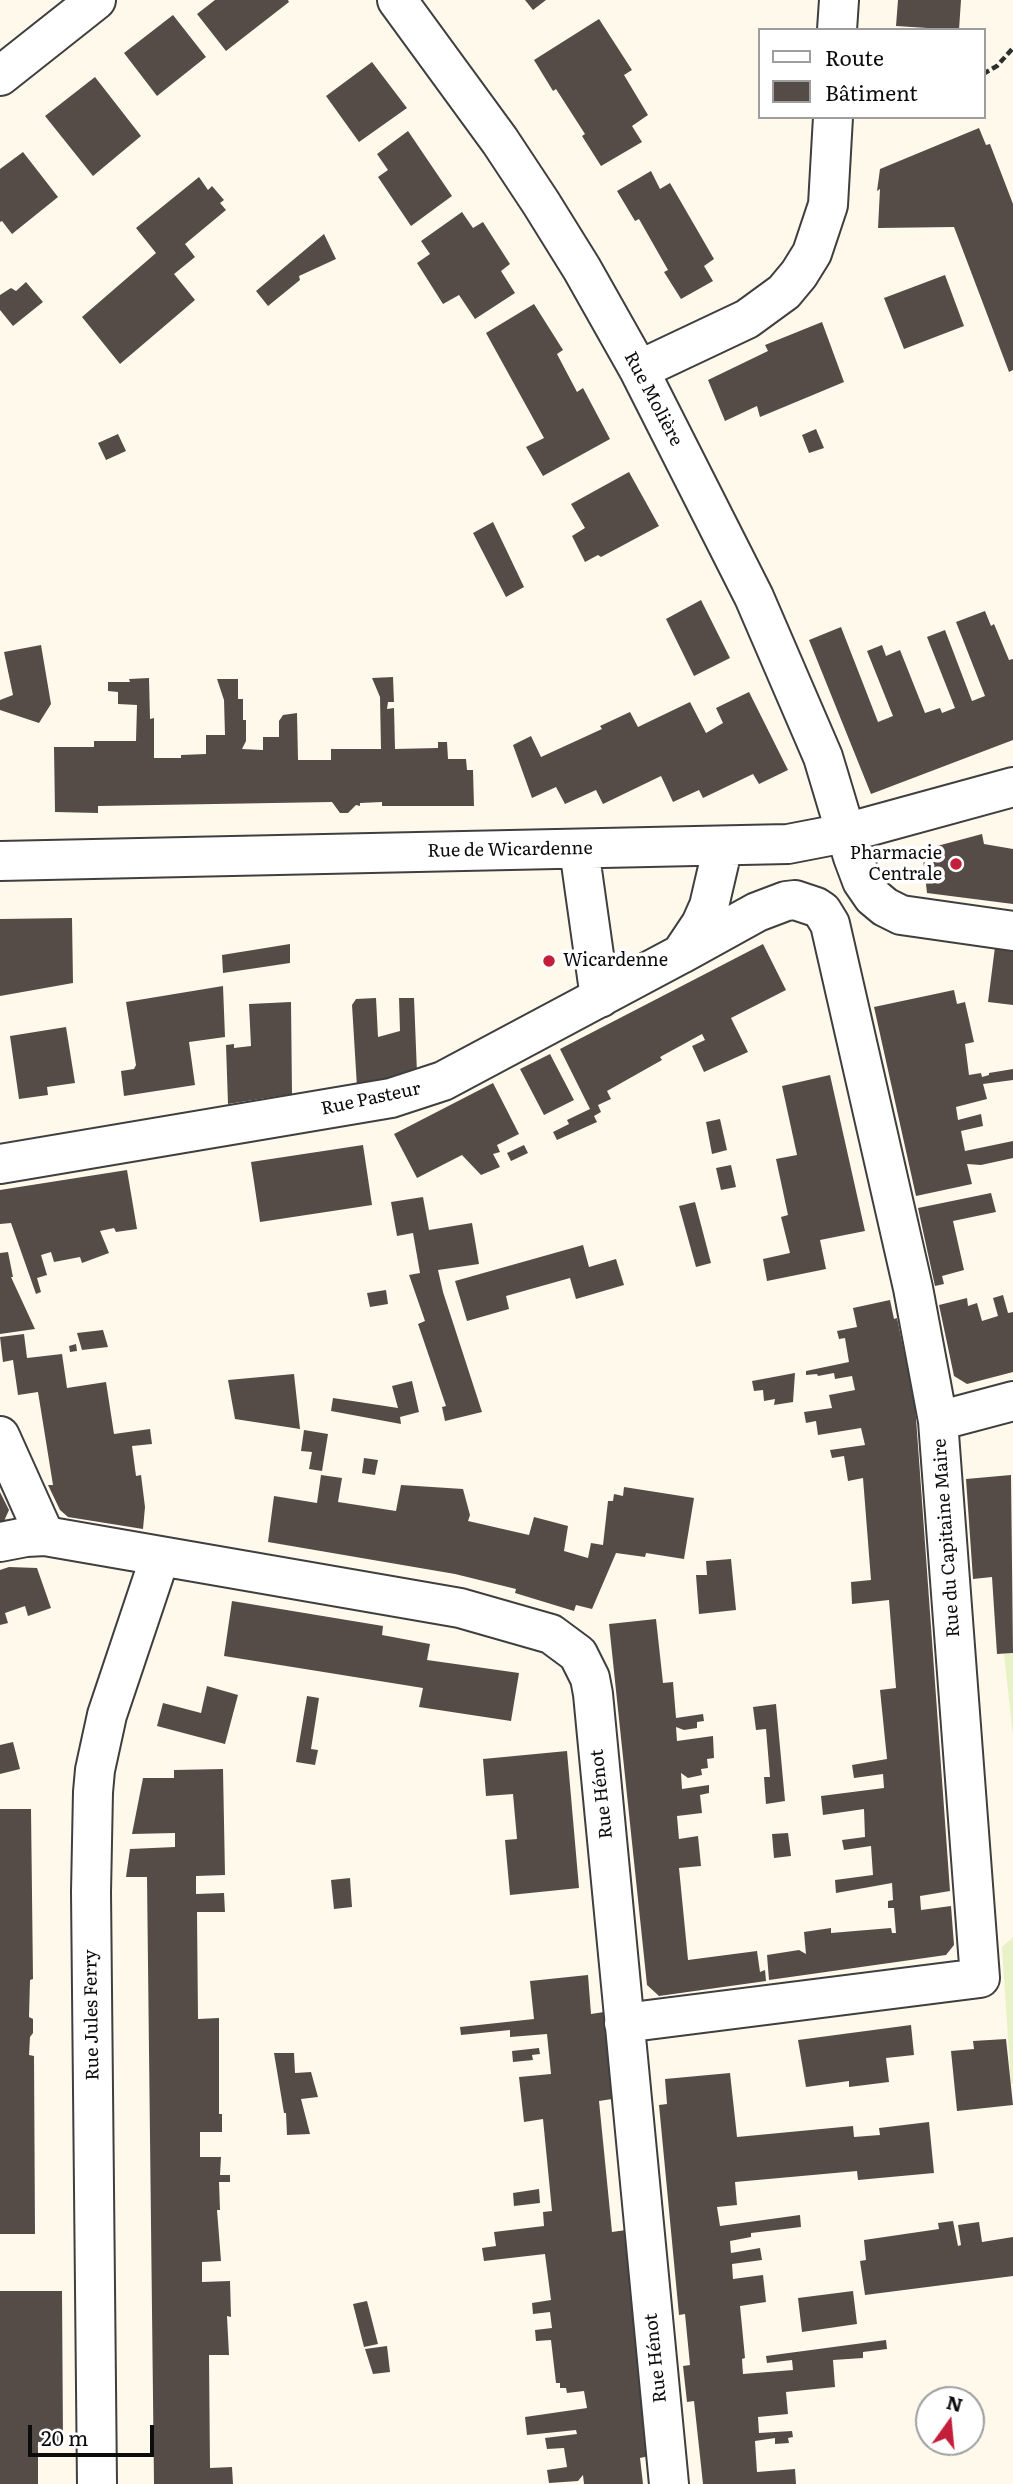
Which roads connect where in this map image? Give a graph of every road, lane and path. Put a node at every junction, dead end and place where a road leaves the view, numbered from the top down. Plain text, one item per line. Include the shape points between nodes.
1 (96, 0) edge
2 (397, 0) edge
3 (839, 0) edge
4 (837, 28) edge
5 (1013, 48) edge
6 (985, 73) edge
7 (0, 76) edge
8 (833, 119) edge
9 (639, 370) junction
10 (1013, 787) edge
11 (845, 833) junction
12 (723, 846) junction
13 (579, 849) junction
14 (0, 861) edge
15 (1013, 931) edge
16 (681, 954) junction
17 (600, 998) junction
18 (0, 1164) edge
19 (1013, 1401) edge
20 (938, 1421) junction
21 (0, 1436) edge
22 (45, 1536) junction
23 (0, 1542) edge
24 (160, 1556) junction
25 (625, 2023) junction
26 (97, 2484) edge
27 (669, 2484) edge

1 - 7 street
2 - 9 street, Rue Molière via 534,192
3 - 4 street
5 - 6 path
8 - 9 street via 828,205 812,253 799,274 784,292 747,319
9 - 11 street, Rue Molière via 754,597 823,757
10 - 11 street, Rue de Wicardenne
11 - 12 street, Rue de Wicardenne via 788,845
11 - 15 street via 862,881 885,907 915,918
12 - 13 street, Rue de Wicardenne
12 - 16 street, Rue Pasteur via 709,906
13 - 14 street, Rue de Wicardenne
13 - 17 street
16 - 17 street, Rue Pasteur
16 - 20 street, Rue du Capitaine Maire via 775,904 795,900 827,917 913,1288
17 - 18 street, Rue Pasteur via 443,1081 391,1098
19 - 20 street
20 - 25 street, Rue du Capitaine Maire via 980,1978
21 - 22 street
22 - 23 street, Rue Hénot
22 - 24 street, Rue Hénot
24 - 25 street, Rue Hénot via 460,1608 551,1634 579,1654 593,1694
24 - 26 street, Rue Jules Ferry via 107,1715 93,1792
25 - 27 street, Rue Hénot

